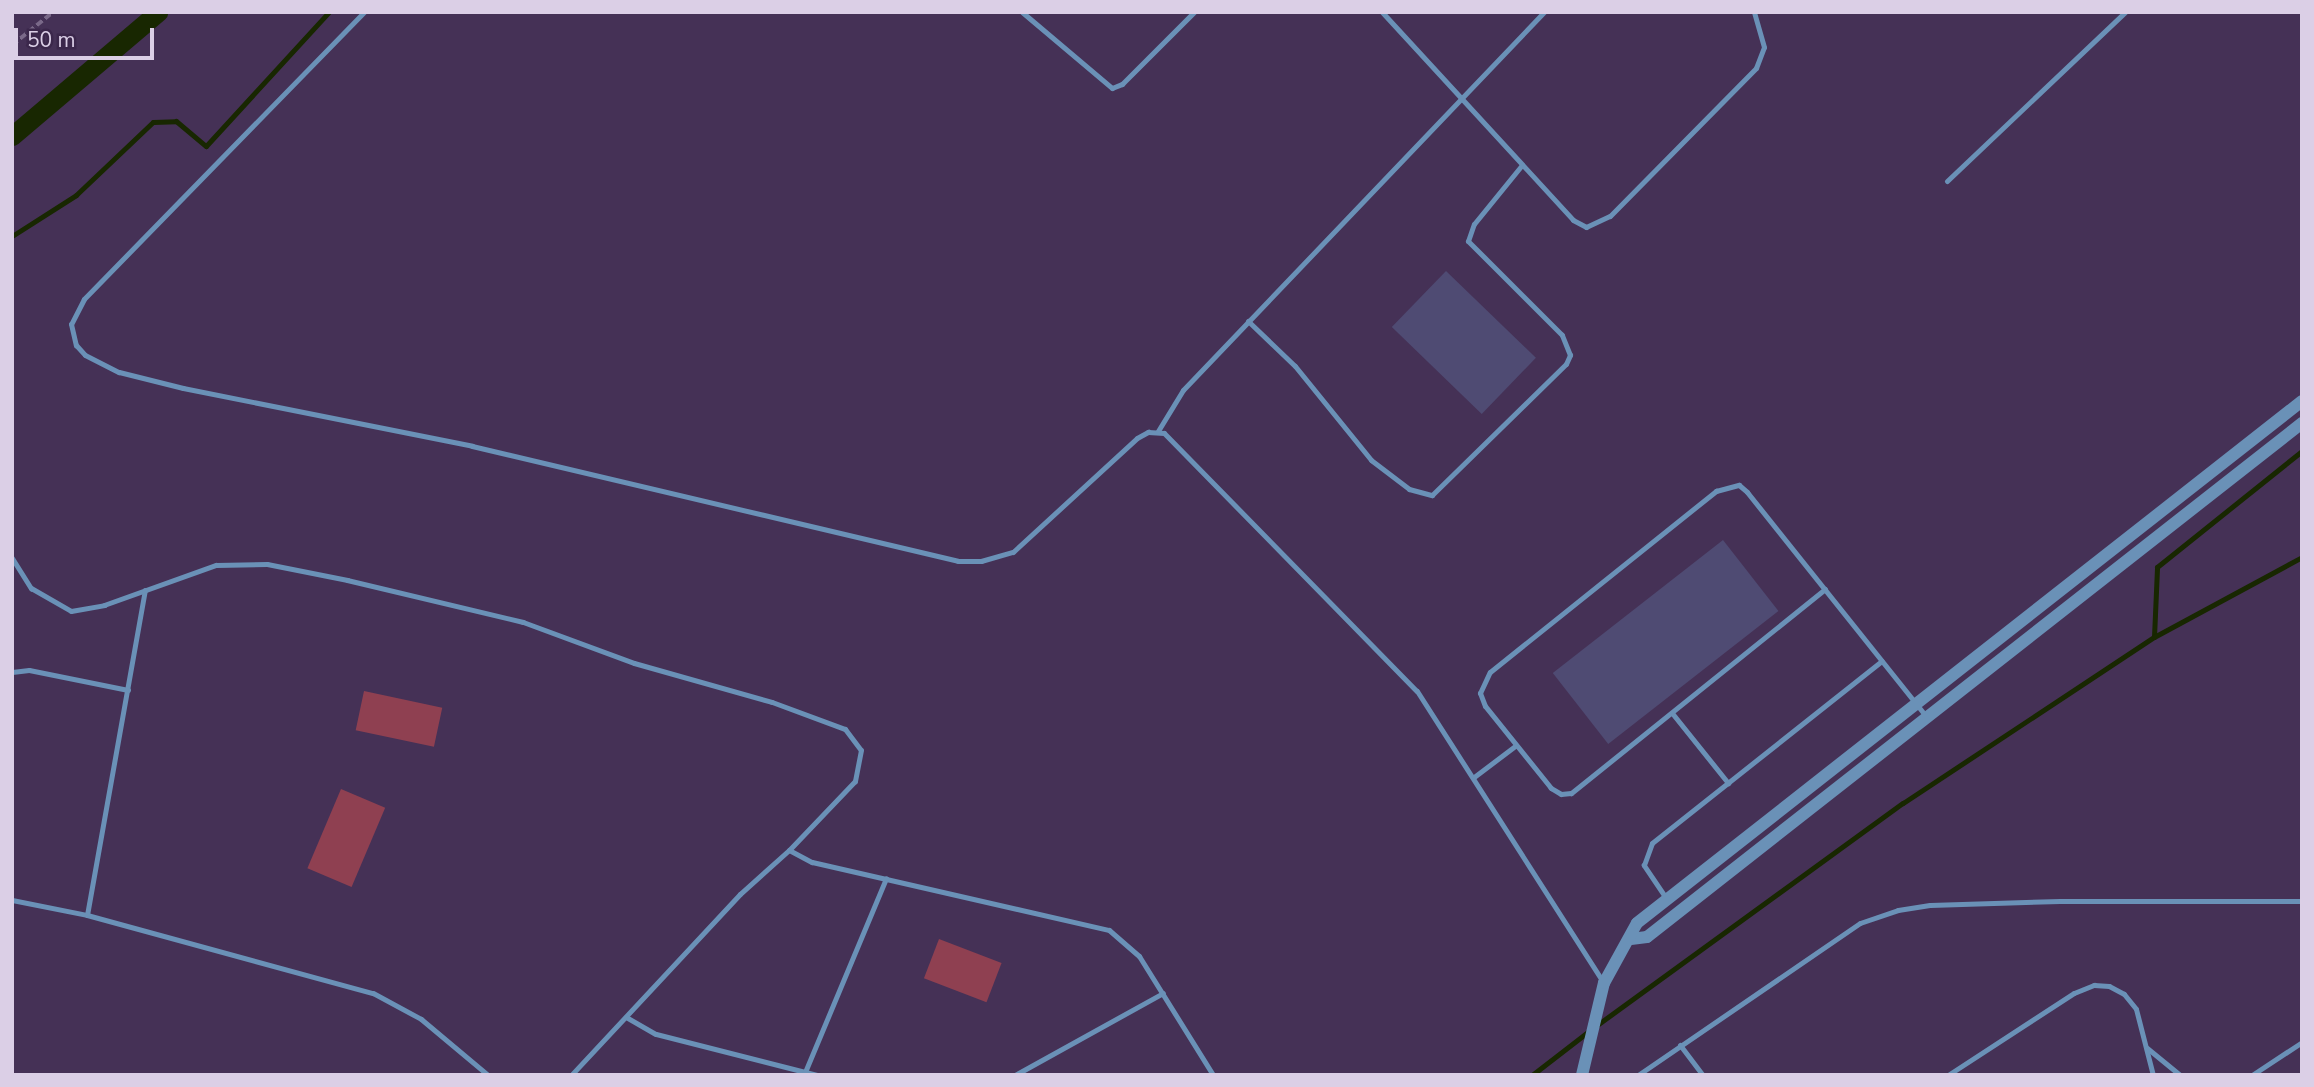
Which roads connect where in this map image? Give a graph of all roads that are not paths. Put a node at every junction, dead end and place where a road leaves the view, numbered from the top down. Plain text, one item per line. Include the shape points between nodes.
1 (364, 12) edge
2 (1022, 12) edge
3 (1195, 12) edge
4 (1382, 12) edge
5 (1544, 12) edge
6 (1754, 12) edge
7 (2125, 12) edge
8 (1461, 98) junction
9 (1522, 165) junction
10 (1947, 181) dead end
11 (1248, 321) junction
12 (2302, 401) edge
13 (2302, 423) edge
14 (1157, 431) junction
15 (12, 558) edge
16 (14, 566) edge
17 (1825, 589) junction
18 (145, 590) junction
19 (1882, 661) junction
20 (12, 672) edge
21 (128, 690) junction
22 (1916, 704) junction
23 (1672, 713) junction
24 (1926, 716) junction
25 (1515, 746) junction
26 (1474, 777) junction
27 (1728, 783) junction
28 (789, 850) junction
29 (886, 877) junction
30 (12, 900) edge
31 (1667, 900) junction
32 (2302, 901) edge
33 (88, 915) junction
34 (1630, 939) junction
35 (1604, 983) junction
36 (1163, 993) junction
37 (626, 1017) junction
38 (2302, 1042) edge
39 (1680, 1045) junction
40 (2146, 1047) junction
41 (805, 1072) junction
42 (488, 1075) edge
43 (571, 1075) edge
44 (817, 1075) edge
45 (1015, 1075) edge
46 (1213, 1075) edge
47 (1582, 1075) edge
48 (1638, 1075) edge
49 (1703, 1075) edge
50 (1948, 1075) edge
51 (2153, 1075) edge
52 (2180, 1075) edge
53 (2252, 1075) edge

1 - 14 lane via 79,305 71,324 76,345 85,355 119,372 183,388 472,446 958,561 981,561 1013,552 1113,458 1137,438
2 - 3 lane via 1112,88 1122,84
4 - 8 lane
5 - 8 lane
6 - 9 lane via 1764,47 1756,68 1597,225 1586,227 1573,220
7 - 10 lane
8 - 9 lane
8 - 11 lane
9 - 11 lane via 1474,225 1468,241 1562,335 1570,355 1432,495 1409,489 1371,460 1295,366
11 - 14 lane via 1172,402
12 - 22 street
13 - 24 street
14 - 26 lane via 1171,439 1417,691
15 - 16 lane
16 - 18 lane via 31,588 71,611 88,610
17 - 19 lane
17 - 23 lane
17 - 25 lane via 1747,492 1728,485 1482,682 1485,706
18 - 21 lane
18 - 28 lane via 216,565 294,569 523,621 622,659 831,722 856,738 862,750 861,767 855,781
19 - 22 lane
19 - 27 lane
20 - 21 lane via 29,670
21 - 33 lane
22 - 24 lane
22 - 31 street
23 - 25 lane via 1571,793 1551,788
23 - 27 lane
24 - 34 street via 1647,937
25 - 26 lane
26 - 35 lane
27 - 31 lane via 1652,843 1645,854 1644,865
28 - 29 lane via 812,862
28 - 37 lane via 740,894
29 - 36 lane via 1109,930 1131,945
29 - 41 lane
30 - 33 lane
31 - 34 street via 1637,923
32 - 39 lane via 2060,901 1930,905 1898,911 1860,923
33 - 42 lane via 373,993 421,1019
34 - 35 street
35 - 47 street
36 - 45 lane
36 - 46 lane
37 - 41 lane via 656,1034
37 - 43 lane
38 - 53 lane
39 - 48 lane
39 - 49 lane
40 - 50 lane via 2136,1009 2124,994 2094,985 2074,993
40 - 51 lane
40 - 52 lane
41 - 44 lane

